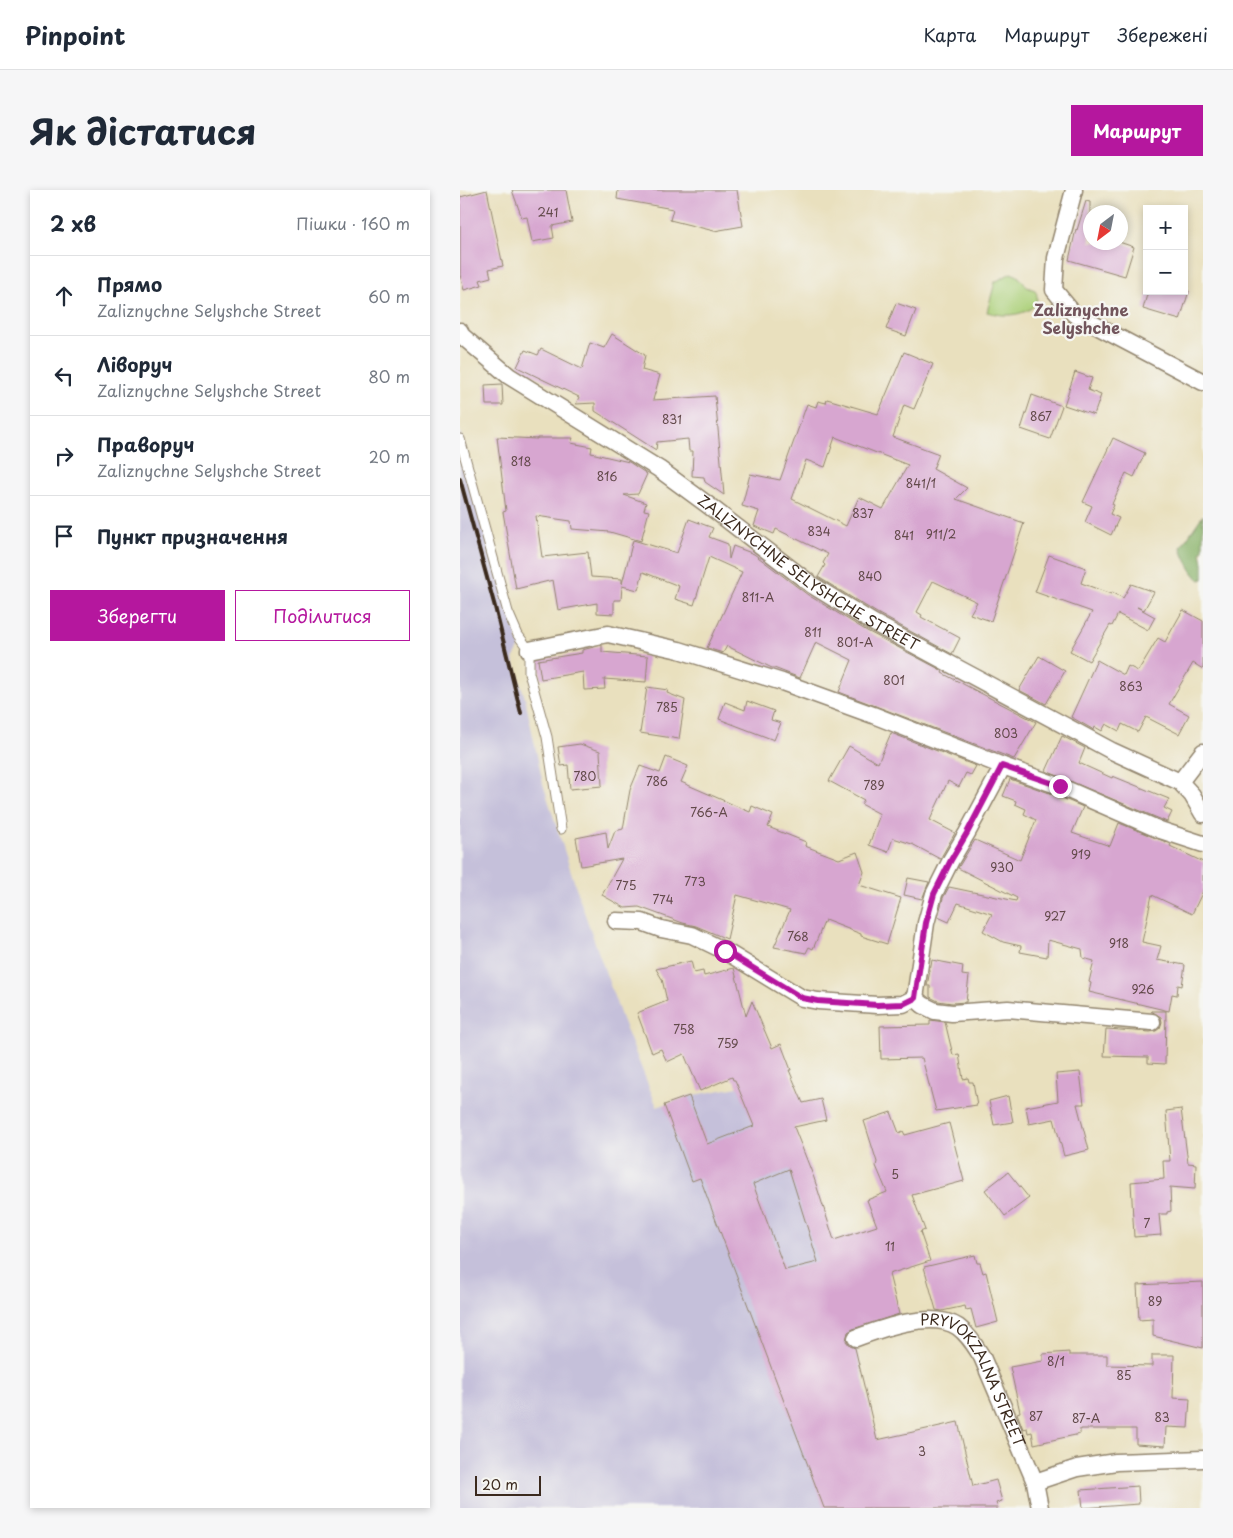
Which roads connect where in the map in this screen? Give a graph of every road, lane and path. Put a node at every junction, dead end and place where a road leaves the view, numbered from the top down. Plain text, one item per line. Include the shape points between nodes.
1 (1074, 190) edge
2 (460, 334) edge
3 (1203, 382) edge
4 (460, 438) edge
5 (529, 650) junction
6 (1203, 752) edge
7 (1002, 766) junction
8 (1180, 782) junction
9 (1203, 814) edge
10 (561, 828) dead end
11 (1203, 844) edge
12 (616, 921) dead end
13 (915, 998) junction
14 (1152, 1022) dead end
15 (856, 1338) dead end
16 (1203, 1459) edge
17 (1035, 1482) junction
18 (1040, 1508) edge

1 - 3 street via 1056,258 1054,290 1074,314
2 - 8 street, ZALIZNYCHNE SELYSHCHE STREET via 509,376 637,455 812,585 872,622 1103,746
4 - 5 lane via 508,612
5 - 7 street via 608,634 679,650 782,682
5 - 10 lane via 529,674 548,737
6 - 8 street
7 - 11 street via 1060,786 1160,830
7 - 13 street via 934,894 926,923
8 - 9 street, ZALIZNYCHNE SELYSHCHE STREET
12 - 13 street via 642,922 692,935 725,951 802,998 877,1005 903,1004
13 - 14 street via 935,1011 952,1013 1008,1009
15 - 17 street, PRYVOKZALNA STREET via 899,1323 935,1319 957,1327 972,1341 982,1357
16 - 17 street via 1116,1462 1077,1468
17 - 18 street, PRYVOKZALNA STREET

